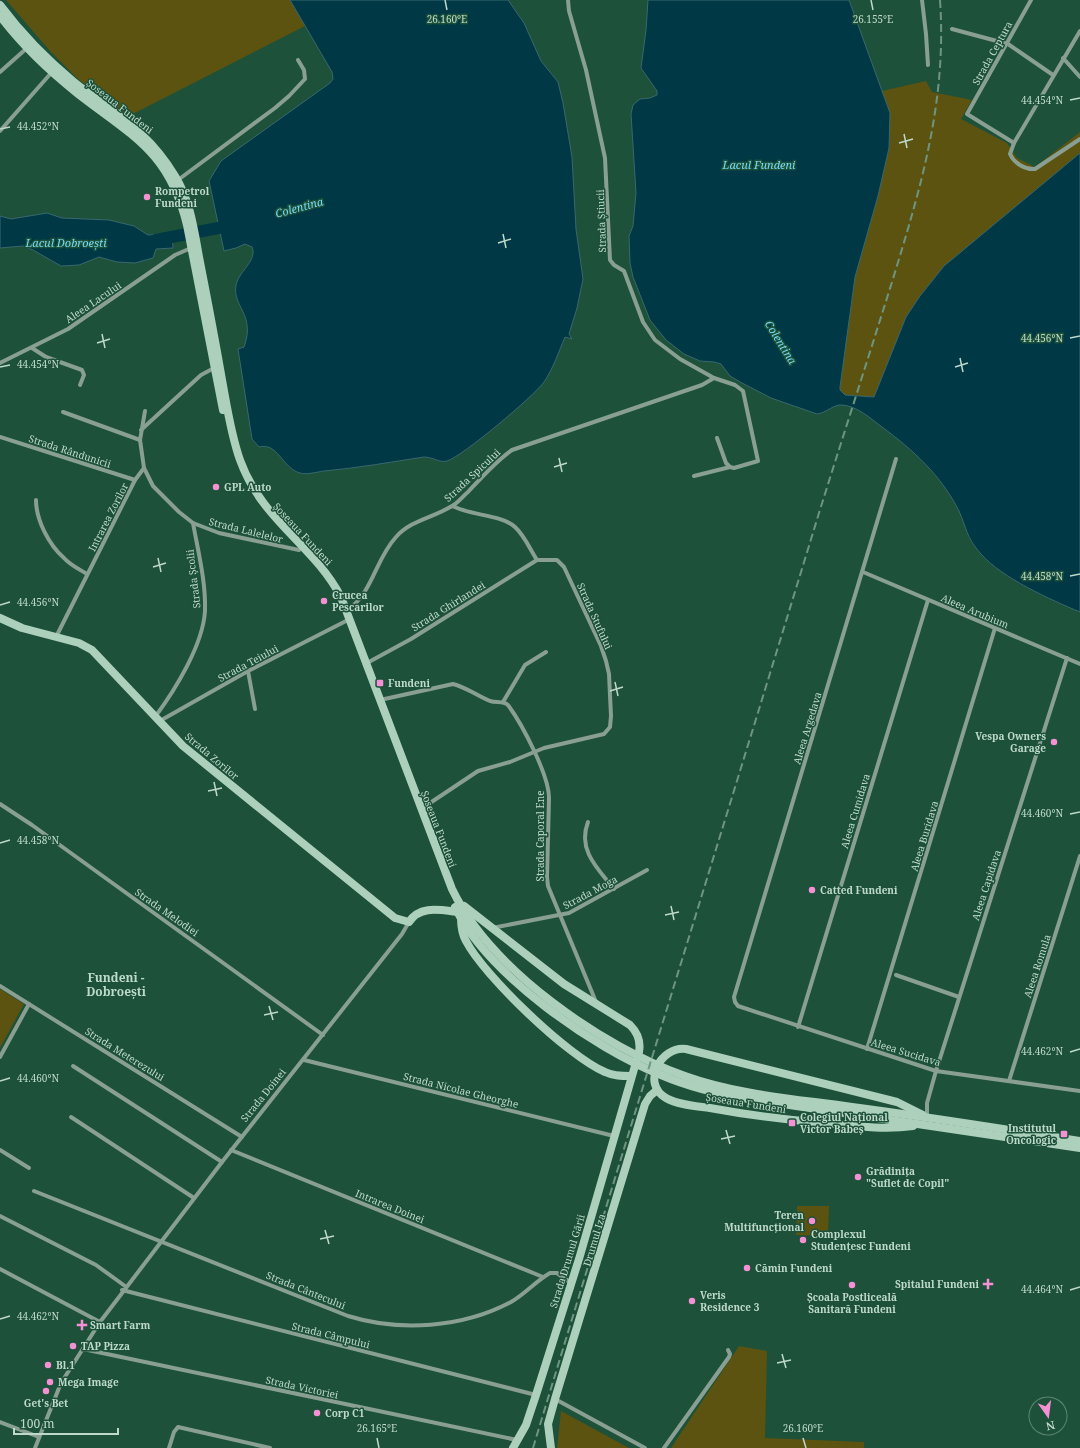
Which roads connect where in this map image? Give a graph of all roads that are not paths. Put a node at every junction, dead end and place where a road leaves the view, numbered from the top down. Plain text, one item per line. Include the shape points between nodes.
1 (568, 0) edge
2 (922, 0) edge
3 (1029, 1) edge
4 (0, 5) edge
5 (0, 16) edge
6 (952, 29) dead end
7 (1080, 31) edge
8 (1008, 44) junction
9 (27, 48) junction
10 (1063, 58) junction
11 (298, 60) dead end
12 (928, 65) dead end
13 (0, 72) edge
14 (52, 72) junction
15 (1053, 75) junction
16 (1080, 77) edge
17 (0, 131) edge
18 (1080, 139) edge
19 (1014, 143) junction
20 (178, 180) junction
21 (184, 200) junction
22 (193, 247) junction
23 (32, 348) junction
24 (0, 362) edge
25 (217, 366) junction
26 (714, 378) junction
27 (80, 385) dead end
28 (145, 411) dead end
29 (63, 412) dead end
30 (141, 430) junction
31 (0, 437) edge
32 (717, 438) dead end
33 (140, 440) junction
34 (896, 458) dead end
35 (730, 467) junction
36 (144, 468) junction
37 (694, 476) dead end
38 (135, 480) junction
39 (36, 500) dead end
40 (453, 506) junction
41 (193, 523) junction
42 (299, 550) junction
43 (537, 560) junction
44 (863, 572) junction
45 (87, 574) junction
46 (928, 600) junction
47 (348, 610) junction
48 (0, 618) edge
49 (346, 621) junction
50 (995, 628) junction
51 (56, 637) junction
52 (546, 652) dead end
53 (1066, 658) junction
54 (367, 663) junction
55 (1080, 664) edge
56 (248, 671) junction
57 (380, 700) junction
58 (503, 702) junction
59 (255, 709) dead end
60 (156, 720) junction
61 (534, 752) junction
62 (0, 804) edge
63 (421, 810) junction
64 (588, 822) dead end
65 (1080, 856) edge
66 (647, 870) dead end
67 (614, 889) junction
68 (457, 900) junction
69 (459, 914) junction
70 (559, 916) junction
71 (409, 922) junction
72 (490, 928) junction
73 (478, 935) junction
74 (896, 975) dead end
75 (0, 986) edge
76 (959, 997) junction
77 (735, 1002) joint
78 (29, 1004) junction
79 (596, 1005) junction
80 (798, 1027) junction
81 (323, 1035) junction
82 (867, 1049) junction
83 (0, 1057) edge
84 (304, 1060) junction
85 (73, 1066) dead end
86 (936, 1071) junction
87 (632, 1076) junction
88 (1009, 1081) junction
89 (657, 1090) junction
90 (1080, 1091) edge
91 (71, 1117) dead end
92 (926, 1121) junction
93 (614, 1136) junction
94 (242, 1137) junction
95 (1080, 1141) edge
96 (1080, 1148) edge
97 (0, 1150) edge
98 (231, 1150) junction
99 (222, 1162) junction
100 (29, 1168) dead end
101 (34, 1191) dead end
102 (194, 1198) junction
103 (0, 1216) edge
104 (160, 1241) junction
105 (0, 1269) edge
106 (543, 1278) junction
107 (571, 1283) junction
108 (124, 1288) junction
109 (100, 1322) junction
110 (83, 1349) junction
111 (728, 1350) dead end
112 (536, 1395) junction
113 (555, 1399) junction
114 (0, 1422) edge
115 (39, 1437) junction
116 (518, 1440) junction
117 (36, 1447) edge
118 (42, 1448) edge
119 (169, 1448) edge
120 (270, 1448) edge
121 (513, 1448) edge
122 (551, 1448) edge
123 (645, 1448) edge
124 (664, 1448) edge

1 - 26 street, Strada Știucii via 605,158 610,260 624,272 642,322 655,340 680,359
2 - 12 street
3 - 8 street, Strada Ceptura
4 - 20 main road, Șoseaua Fundeni via 32,43 61,71 150,140
5 - 9 main road, Șoseaua Fundeni
6 - 8 street
7 - 10 street
8 - 15 street
8 - 19 street, Strada Ceptura via 967,114
9 - 13 street
9 - 14 main road, Șoseaua Fundeni
10 - 15 street
10 - 16 street
11 - 20 street via 304,70 305,79 289,96
14 - 17 street
14 - 21 main road, Șoseaua Fundeni via 145,145
15 - 19 street
18 - 19 street via 1038,168 1030,170 1011,157 1010,150
20 - 21 main road, Șoseaua Fundeni
21 - 22 main road, Șoseaua Fundeni
22 - 23 street, Aleea Lacului via 175,255 68,329
22 - 25 main road, Șoseaua Fundeni
23 - 24 street, Aleea Lacului
23 - 27 street via 46,357 82,370 84,375
25 - 30 street via 201,375
25 - 42 main road, Șoseaua Fundeni via 230,443 242,476 263,512
25 - 47 main road, Șoseaua Fundeni via 236,447 250,483 266,509 327,573
26 - 35 street, Strada Știucii via 735,385 742,391 759,458 756,463
26 - 40 street, Strada Spicului via 702,385 512,450
28 - 30 street, Strada Lalelelor
29 - 33 street
30 - 33 street, Strada Lalelelor
31 - 38 street, Strada Rândunicii
32 - 35 street via 726,463
33 - 36 street, Strada Lalelelor
34 - 44 street, Aleea Argedava
35 - 37 street
36 - 38 street, Intrarea Zorilor
36 - 41 street, Strada Lalelelor via 158,493
38 - 45 street, Intrarea Zorilor
39 - 45 street via 37,513 54,548 64,559
40 - 43 street via 511,524 519,531
40 - 47 street, Strada Spicului via 415,523 396,537 367,590
41 - 42 street, Strada Lalelelor via 219,534
41 - 60 street, Strada Școlii via 205,606 204,621 189,660
42 - 49 main road, Șoseaua Fundeni via 328,582
43 - 54 street, Strada Ghirlandei via 411,639
43 - 61 street, Strada Stufului via 553,559 562,563 564,567 606,661 612,716 610,727 604,734
44 - 46 street, Aleea Arubium
44 - 77 street, Aleea Argedava via 734,997
45 - 51 street, Intrarea Zorilor
46 - 50 street, Aleea Arubium
46 - 80 street, Aleea Cumidava
47 - 54 main road, Șoseaua Fundeni
48 - 51 main road, Strada Zorilor via 22,628
49 - 56 street, Strada Teiului
49 - 69 main road, Șoseaua Fundeni via 434,858
50 - 53 street, Aleea Arubium
50 - 82 street, Aleea Buridava
51 - 60 main road, Strada Zorilor via 79,643 92,650
52 - 58 street via 525,665
53 - 55 street, Aleea Arubium
53 - 76 street, Aleea Capidava
54 - 57 main road, Șoseaua Fundeni
56 - 59 street
56 - 60 street, Strada Teiului
57 - 58 street via 452,684 492,701
57 - 63 main road, Șoseaua Fundeni
58 - 61 street, Strada Caporal Ene via 512,710
60 - 71 main road, Strada Zorilor via 192,753 395,918
61 - 63 street via 471,775
61 - 70 street, Strada Caporal Ene via 549,792 547,877
62 - 81 street, Strada Melodiei
63 - 68 main road, Șoseaua Fundeni
64 - 67 street via 584,836 586,851
65 - 88 street, Aleea Romula
66 - 67 street, Strada Moga
67 - 70 street, Strada Moga via 583,907
68 - 72 main road
68 - 73 main road, Șoseaua Fundeni
69 - 71 main road, Strada Doinei via 424,910
69 - 73 main road, Șoseaua Fundeni
69 - 87 main road, Șoseaua Fundeni via 462,932 471,949 520,1005 547,1030 596,1068 610,1074
70 - 72 street, Strada Moga
70 - 79 street, Strada Caporal Ene
71 - 81 street, Strada Doinei
72 - 79 main road
73 - 92 main road, Șoseaua Fundeni via 547,998 615,1044 665,1068 729,1088
74 - 76 street
75 - 78 street, Strada Meterezului
76 - 86 street, Aleea Capidava
77 - 80 street, Aleea Sucidava via 738,1006
78 - 83 street
78 - 94 street, Strada Meterezului
79 - 87 main road via 630,1025 638,1037 640,1047
80 - 82 street, Aleea Sucidava
81 - 84 street, Strada Doinei
82 - 86 street, Aleea Sucidava
84 - 93 street, Strada Nicolae Gheorghe
84 - 94 street, Strada Doinei
85 - 99 street
86 - 88 street, Aleea Sucidava
86 - 92 street, Aleea Capidava via 927,1103
87 - 93 main road, Strada Drumul Gării
88 - 90 street, Aleea Sucidava
89 - 92 main road, Șoseaua Fundeni via 673,1101 759,1116 869,1128 895,1128
89 - 92 main road, Șoseaua Fundeni via 654,1084 655,1077 664,1055 673,1049 686,1049 897,1102
89 - 113 main road, Drumul Iza via 645,1104
91 - 102 street
92 - 95 main road, Șoseaua Fundeni
92 - 96 main road, Șoseaua Fundeni
93 - 107 main road, Strada Drumul Gării
94 - 98 street, Strada Doinei
97 - 100 street
98 - 99 street, Strada Doinei
98 - 106 street, Intrarea Doinei
99 - 102 street, Strada Doinei
101 - 104 street, Strada Cântecului
102 - 104 street, Strada Doinei
103 - 108 street via 96,1265
104 - 106 street, Strada Cântecului via 348,1316 395,1326 446,1322 488,1311 511,1302
104 - 108 street, Strada Doinei
105 - 109 street
106 - 107 street via 550,1273 557,1273
107 - 112 main road, Strada Drumul Gării
108 - 109 street, Strada Doinei
108 - 112 street, Strada Câmpului
109 - 110 street, Strada Doinei
110 - 115 street, Strada Doinei via 61,1383
110 - 116 street, Strada Victoriei
111 - 124 street via 729,1357
112 - 116 main road, Strada Drumul Gării
113 - 122 main road, Drumul Iza via 548,1424
113 - 123 street
114 - 115 street
115 - 117 street, Strada Doinei
116 - 121 main road, Strada Drumul Gării
117 - 118 street
119 - 120 street via 178,1427

